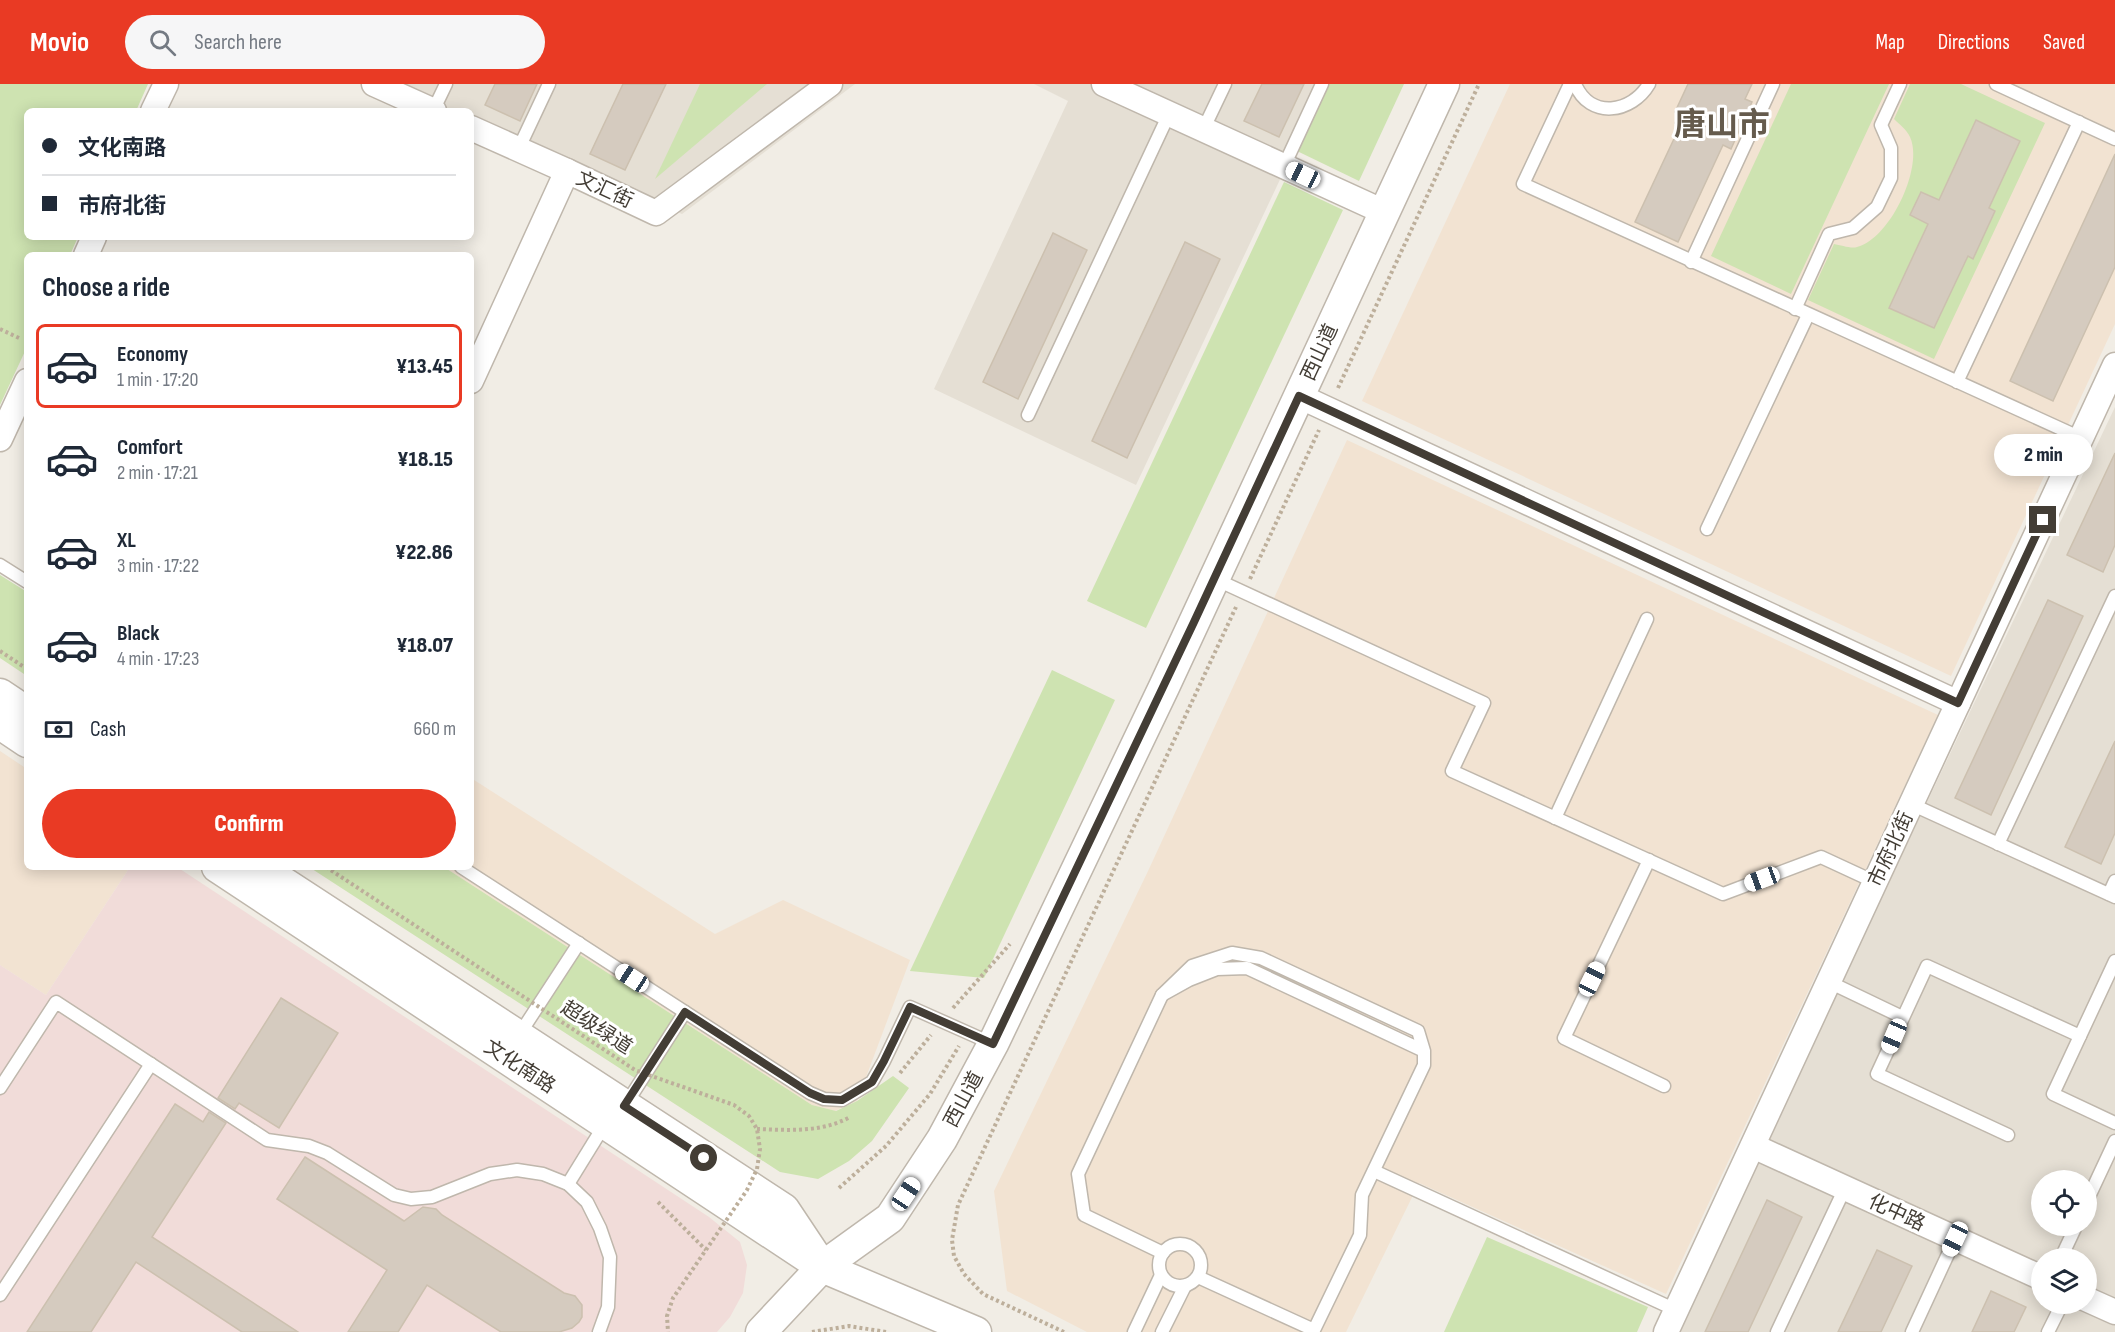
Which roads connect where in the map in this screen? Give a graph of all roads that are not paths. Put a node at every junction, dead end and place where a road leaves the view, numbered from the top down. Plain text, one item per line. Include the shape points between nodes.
1 (166, 84) edge
2 (374, 84) edge
3 (446, 84) edge
4 (549, 84) edge
5 (830, 84) edge
6 (1104, 84) edge
7 (1225, 84) edge
8 (1322, 84) edge
9 (1444, 84) edge
10 (1570, 84) edge
11 (1575, 84) edge
12 (1649, 84) edge
13 (1773, 84) edge
14 (1900, 84) edge
15 (1996, 84) edge
16 (154, 108) edge
17 (427, 108) edge
18 (435, 108) edge
19 (1168, 114) junction
20 (2079, 122) junction
21 (474, 129) edge
22 (1203, 130) junction
23 (2115, 139) edge
24 (518, 150) junction
25 (1284, 166) junction
26 (567, 171) junction
27 (1384, 212) junction
28 (1691, 262) junction
29 (1795, 309) junction
30 (1808, 315) junction
31 (2115, 365) edge
32 (474, 374) edge
33 (1957, 382) junction
34 (24, 387) edge
35 (1299, 396) junction
36 (1028, 415) dead end
37 (2081, 438) junction
38 (0, 439) edge
39 (1707, 529) dead end
40 (0, 565) edge
41 (1215, 579) junction
42 (24, 580) edge
43 (2114, 601) edge
44 (1647, 619) dead end
45 (0, 694) edge
46 (1958, 703) junction
47 (24, 710) edge
48 (0, 724) edge
49 (24, 740) edge
50 (1911, 804) junction
51 (1555, 818) junction
52 (1998, 844) junction
53 (1649, 860) junction
54 (222, 870) edge
55 (265, 870) edge
56 (466, 870) edge
57 (2115, 881) edge
58 (1875, 882) junction
59 (2112, 896) edge
60 (579, 943) junction
61 (2115, 961) edge
62 (1829, 982) junction
63 (685, 1012) junction
64 (1902, 1017) junction
65 (2080, 1036) junction
66 (518, 1037) junction
67 (980, 1038) junction
68 (152, 1064) junction
69 (1664, 1086) dead end
70 (0, 1088) edge
71 (615, 1114) junction
72 (2115, 1123) edge
73 (2008, 1135) dead end
74 (2115, 1141) edge
75 (1753, 1146) junction
76 (1374, 1171) junction
77 (2097, 1179) edge
78 (568, 1184) junction
79 (1845, 1188) junction
80 (1955, 1239) junction
81 (1163, 1252) junction
82 (822, 1267) junction
83 (2031, 1273) edge
84 (1161, 1275) junction
85 (1198, 1276) junction
86 (1185, 1286) junction
87 (2, 1289) edge
88 (2097, 1304) edge
89 (1676, 1310) junction
90 (2115, 1312) edge
91 (2057, 1314) edge
92 (599, 1332) edge
93 (760, 1332) edge
94 (976, 1332) edge
95 (1134, 1332) edge
96 (1162, 1332) edge
97 (1666, 1332) edge
98 (1777, 1332) edge
99 (1912, 1332) edge
100 (2048, 1332) edge

1 - 16 street
2 - 17 street
3 - 18 lane
4 - 24 lane
5 - 26 street, 文汇街 via 656,213
6 - 19 street
7 - 22 lane
8 - 25 lane
9 - 27 street, 西山道
10 - 28 lane via 1522,184
11 - 12 lane via 1586,99 1608,109 1632,103
13 - 28 lane
14 - 29 lane via 1881,125 1891,148 1891,178 1877,207 1853,228 1829,234
15 - 20 lane
19 - 22 street
19 - 36 lane
20 - 23 lane
20 - 33 lane
21 - 24 street
22 - 25 street
24 - 26 street
25 - 27 street
26 - 32 street, 文汇街
27 - 35 street, 西山道
28 - 29 lane
29 - 30 lane
30 - 33 lane
30 - 39 lane
31 - 37 street, 市府北街
33 - 37 lane
34 - 38 street
35 - 41 street, 西山道
35 - 46 street
37 - 46 street, 市府北街
40 - 42 lane
41 - 51 lane via 1484,703 1452,771
41 - 67 street, 西山道
43 - 52 lane
44 - 51 lane
45 - 47 street
46 - 50 street, 市府北街
48 - 49 street
50 - 52 lane
50 - 58 street, 市府北街
51 - 53 lane
52 - 59 lane
53 - 58 lane via 1723,894 1821,857
53 - 69 lane via 1564,1038
54 - 71 street, 文化南路
55 - 66 street, 文化南路
56 - 60 lane
57 - 59 lane
58 - 62 street, 市府北街
60 - 63 lane
60 - 66 lane
61 - 65 lane
62 - 64 lane
62 - 75 street, 市府北街
63 - 67 lane via 824,1099 842,1100 872,1082 910,1007
63 - 71 lane
64 - 65 lane via 1926,966
64 - 73 lane via 1877,1074
65 - 72 lane via 2053,1094
66 - 71 street, 文化南路
67 - 82 street, 西山道 via 942,1139 890,1218
68 - 70 lane via 56,1002
68 - 78 lane via 267,1140 309,1146 327,1153 394,1195 411,1199 432,1197 490,1174 517,1170 543,1174
68 - 87 lane
71 - 78 lane
71 - 82 street, 文化南路 via 784,1209
74 - 77 lane
75 - 79 street, 化中路
75 - 89 street, 市府北街
76 - 81 lane via 1424,1065 1418,1031 1261,958 1232,953 1192,966 1162,995 1078,1174 1084,1215
76 - 85 lane via 1362,1196 1360,1235 1314,1330
76 - 89 lane
78 - 92 lane via 587,1202 610,1257 608,1307
79 - 80 street, 化中路
79 - 98 lane
80 - 83 street, 化中路
80 - 99 lane
81 - 84 lane via 1159,1263
81 - 85 lane via 1175,1245 1189,1246 1199,1256
82 - 93 street, 西山道
82 - 94 street
84 - 86 lane via 1171,1285
84 - 95 lane
85 - 86 lane
86 - 96 lane
88 - 90 street
89 - 97 street, 市府北街
91 - 100 lane

